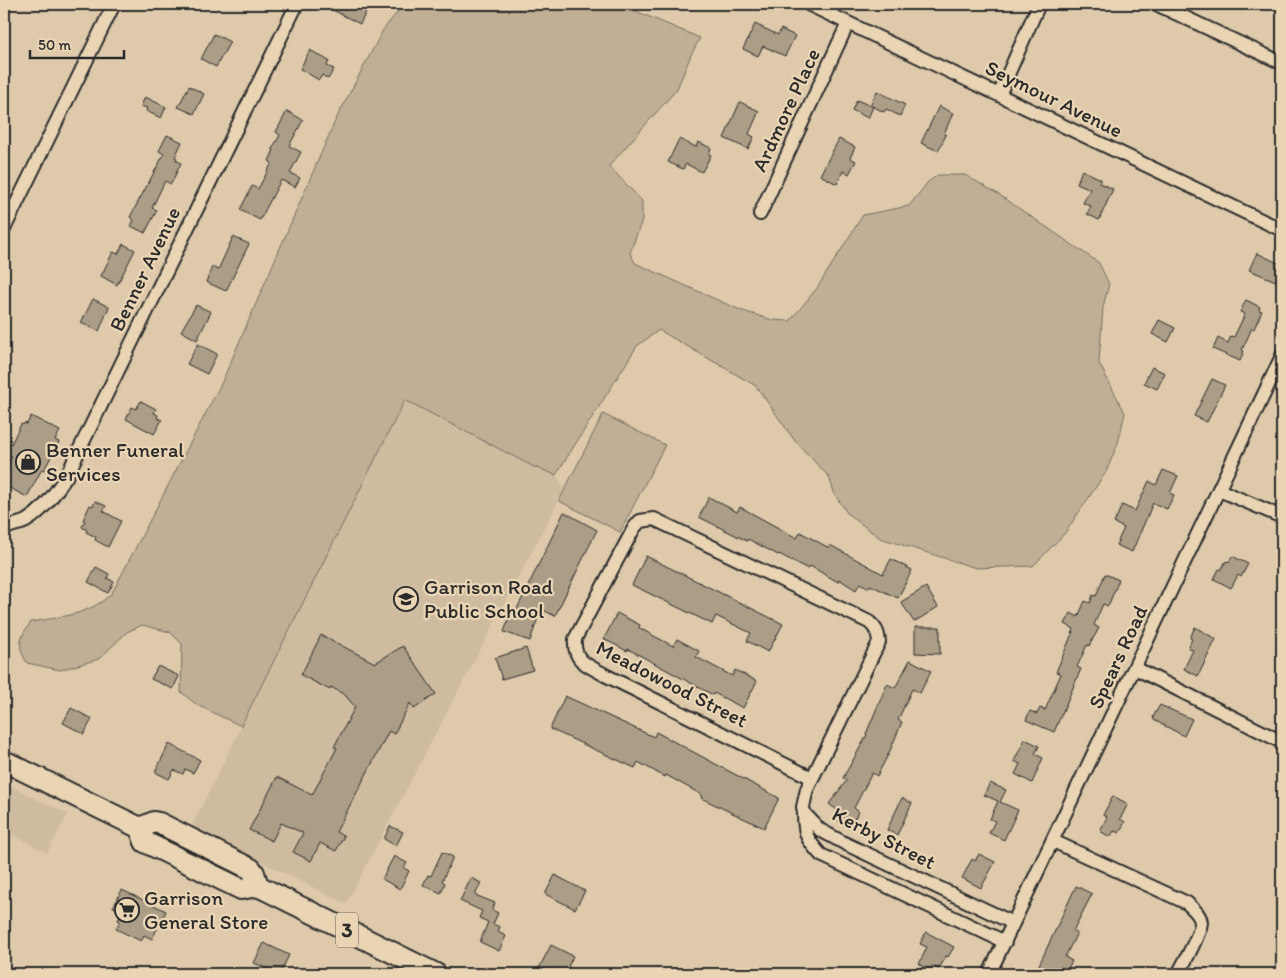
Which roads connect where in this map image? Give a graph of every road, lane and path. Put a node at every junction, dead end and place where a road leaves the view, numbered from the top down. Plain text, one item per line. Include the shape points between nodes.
1 (114, 4) edge
2 (297, 4) edge
3 (808, 4) edge
4 (1039, 4) edge
5 (1156, 4) edge
6 (848, 23) junction
7 (1282, 63) edge
8 (999, 95) junction
9 (760, 214) dead end
10 (4, 229) edge
11 (1282, 230) edge
12 (1282, 356) edge
13 (1219, 490) junction
14 (1282, 517) edge
15 (4, 530) edge
16 (1135, 668) junction
17 (1282, 742) edge
18 (4, 761) edge
19 (812, 778) junction
20 (804, 813) junction
21 (1052, 841) junction
22 (1014, 923) junction
23 (1005, 942) junction
24 (436, 974) edge
25 (989, 974) edge
26 (1178, 974) edge

1 - 10 street
2 - 15 street, Benner Avenue via 66,477 35,515
3 - 6 street, Seymour Avenue
4 - 8 street
5 - 7 street
6 - 8 street, Seymour Avenue
6 - 9 street, Ardmore Place
8 - 11 street, Seymour Avenue
12 - 13 street, Spears Road
13 - 14 street
13 - 16 street, Spears Road
16 - 17 street
16 - 21 street, Spears Road
18 - 24 main road, 3 via 140,828 154,822 174,831 251,869 258,886
19 - 19 street, Meadowood Street via 605,674 576,655 575,639 640,521 654,519 876,627 879,642
19 - 20 street via 804,798
20 - 22 street, Kerby Street via 820,830 846,844
20 - 23 street, Kerby Street via 804,830 821,855
21 - 22 street, Spears Road
21 - 26 street via 1187,904 1197,912 1200,930
22 - 23 street, Spears Road
23 - 25 street, Spears Road

